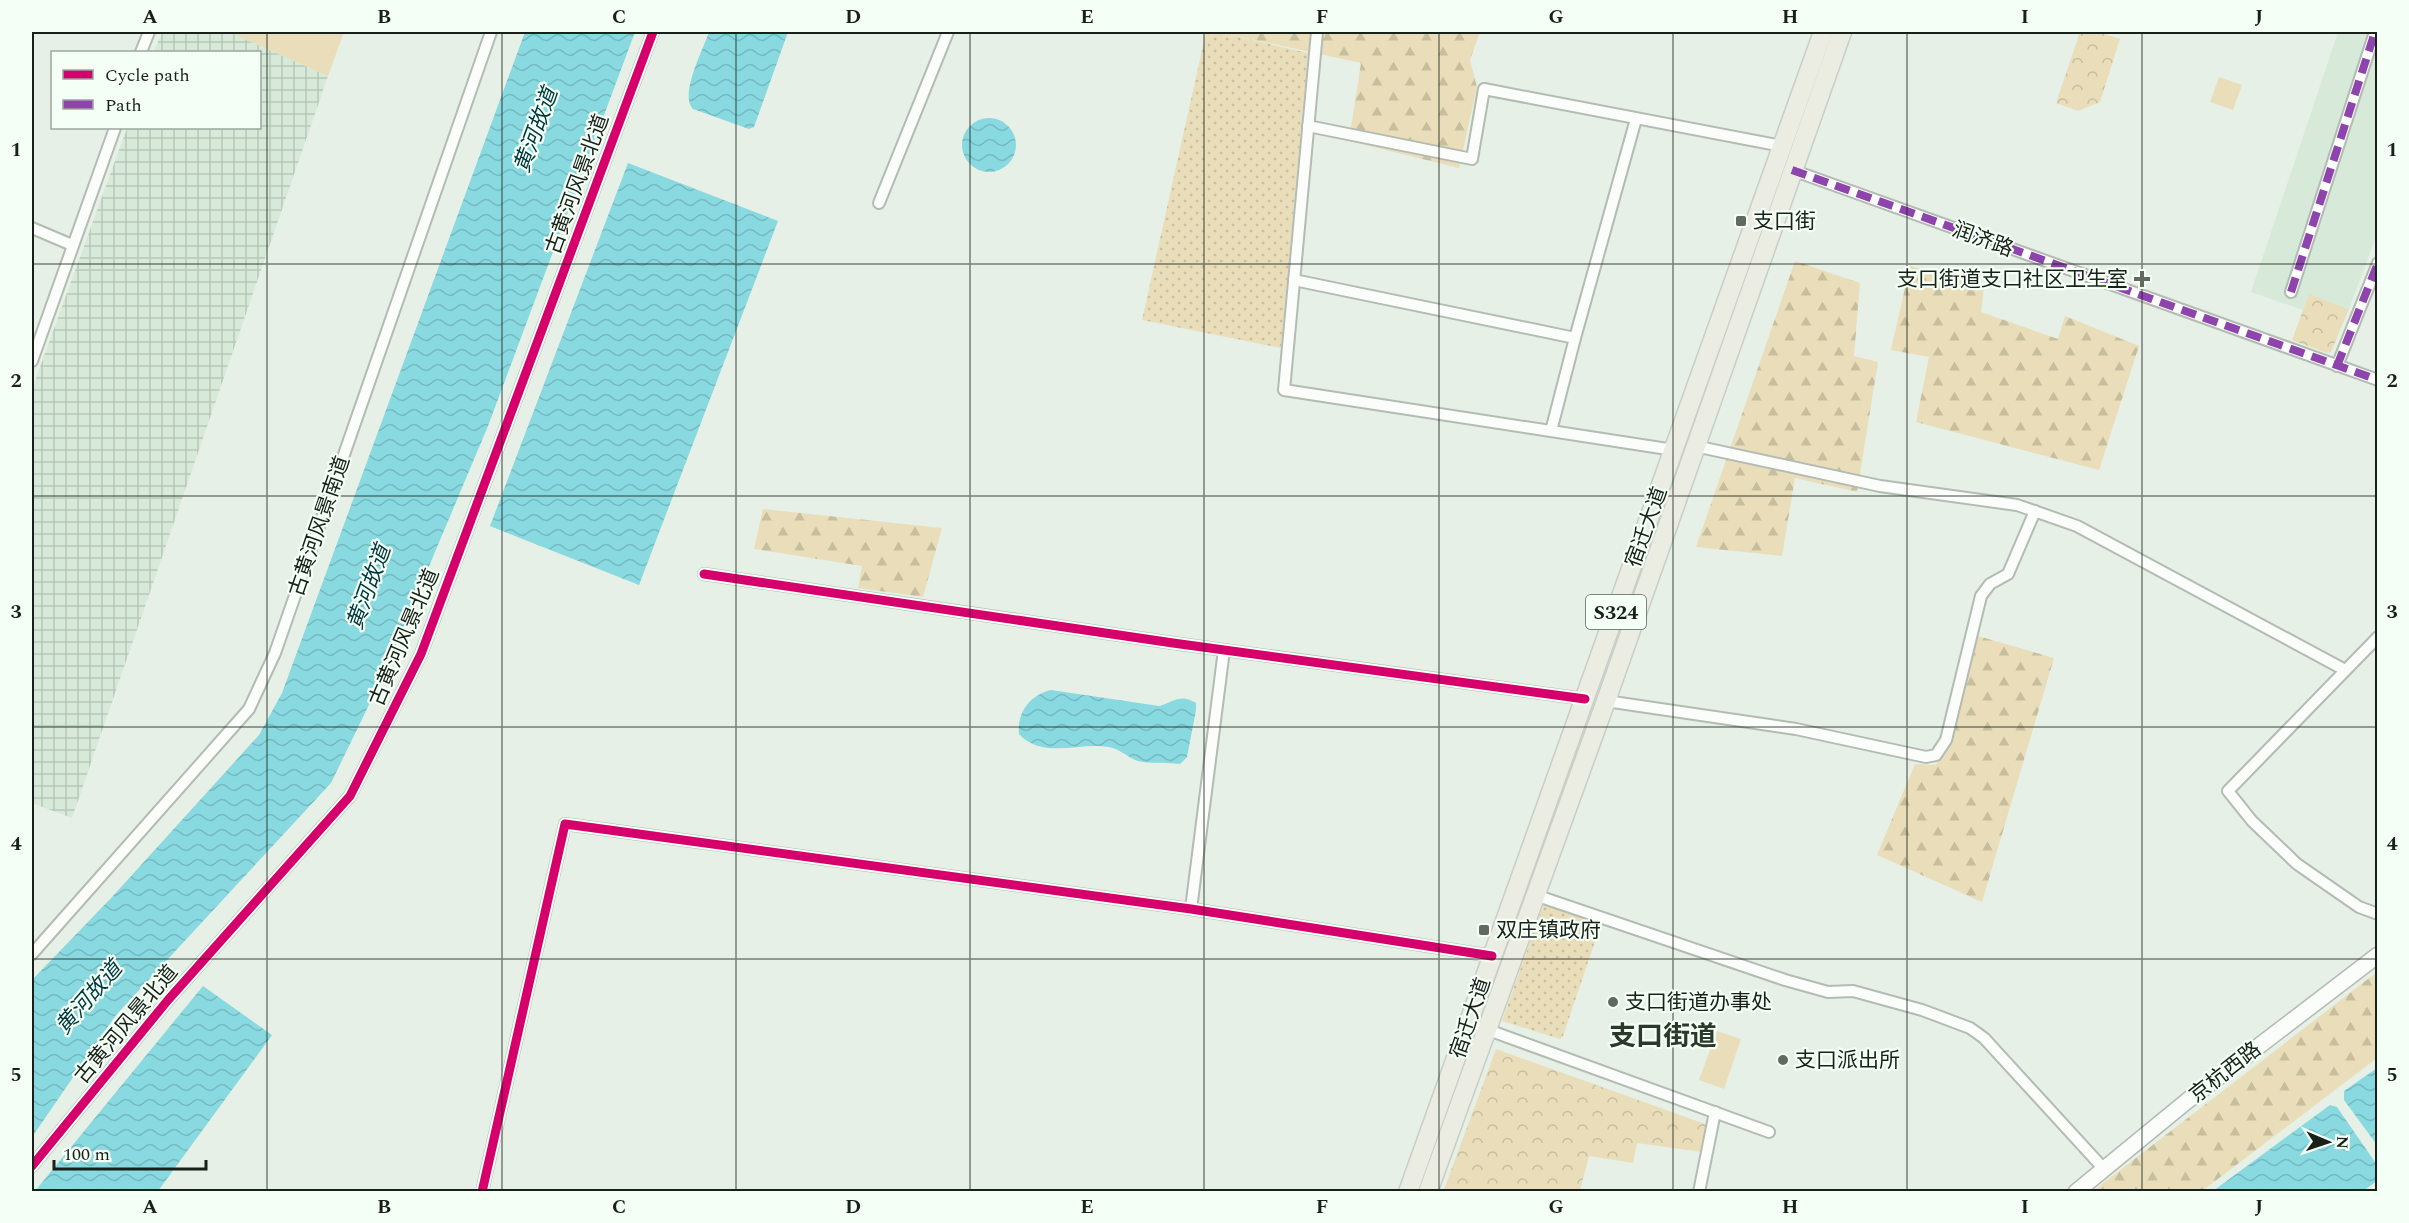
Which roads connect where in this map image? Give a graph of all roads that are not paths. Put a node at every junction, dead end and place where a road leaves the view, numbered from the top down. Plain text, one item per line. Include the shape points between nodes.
1 (149, 32) edge
2 (491, 32) edge
3 (653, 32) edge
4 (948, 32) edge
5 (1317, 32) edge
6 (1823, 32) edge
7 (1842, 32) edge
8 (2375, 32) edge
9 (141, 51) edge
10 (1636, 119) junction
11 (1308, 126) junction
12 (115, 129) edge
13 (1782, 146) junction
14 (1792, 170) junction
15 (879, 203) dead end
16 (32, 228) edge
17 (72, 245) junction
18 (2378, 263) edge
19 (1294, 280) junction
20 (2291, 292) dead end
21 (1575, 338) junction
22 (32, 361) edge
23 (2337, 366) junction
24 (2378, 380) edge
25 (1551, 431) junction
26 (1695, 446) junction
27 (1674, 450) junction
28 (2035, 510) junction
29 (704, 574) dead end
30 (2378, 637) edge
31 (1224, 650) junction
32 (2345, 670) junction
33 (1585, 699) junction
34 (1606, 701) junction
35 (1535, 896) junction
36 (1191, 909) junction
37 (2378, 914) edge
38 (32, 954) edge
39 (2378, 955) edge
40 (1492, 956) junction
41 (1468, 1023) junction
42 (1487, 1029) junction
43 (1715, 1112) junction
44 (1769, 1131) dead end
45 (32, 1166) edge
46 (2104, 1169) junction
47 (482, 1191) edge
48 (1408, 1191) edge
49 (1428, 1191) edge
50 (1699, 1191) edge
51 (2076, 1191) edge

1 - 9 street
2 - 38 street, 古黄河风景南道 via 275,653 249,709
3 - 45 street, 古黄河风景北道 via 421,654 350,796 168,1000
4 - 15 street
5 - 11 street
6 - 13 main road, 宿迁大道 / S324
7 - 14 main road, 宿迁大道 / S324
8 - 20 street
10 - 11 street via 1484,89 1472,159
10 - 13 street
10 - 21 street
11 - 19 street
12 - 17 street
13 - 27 main road, 宿迁大道 / S324
14 - 23 street, 润济路
14 - 26 main road, 宿迁大道 / S324
16 - 17 street
17 - 22 street
18 - 23 street
19 - 21 street
19 - 25 street via 1284,390
21 - 25 street
23 - 24 street, 润济路
25 - 27 street
26 - 28 street via 1880,486
26 - 34 main road, 宿迁大道 / S324
27 - 33 main road, 宿迁大道 / S324
28 - 32 street via 2077,526
28 - 34 street via 2008,574 1990,584 1981,596 1946,740 1936,755 1926,757 1796,729
29 - 31 street
30 - 32 street
31 - 33 street
31 - 36 street
32 - 37 street via 2228,791 2252,821 2297,864 2359,907
33 - 40 main road, 宿迁大道 / S324
34 - 35 main road, 宿迁大道 / S324
35 - 42 main road, 宿迁大道 / S324
35 - 46 street via 1785,980 1828,992 1853,991 1970,1028 1984,1038
36 - 40 street
36 - 47 street via 565,825
39 - 46 main road, 京杭西路
40 - 41 main road, 宿迁大道 / S324
41 - 42 street
41 - 48 main road, 宿迁大道 / S324
42 - 43 street
42 - 49 main road, 宿迁大道 / S324
43 - 44 street
43 - 50 street
46 - 51 main road, 京杭西路

